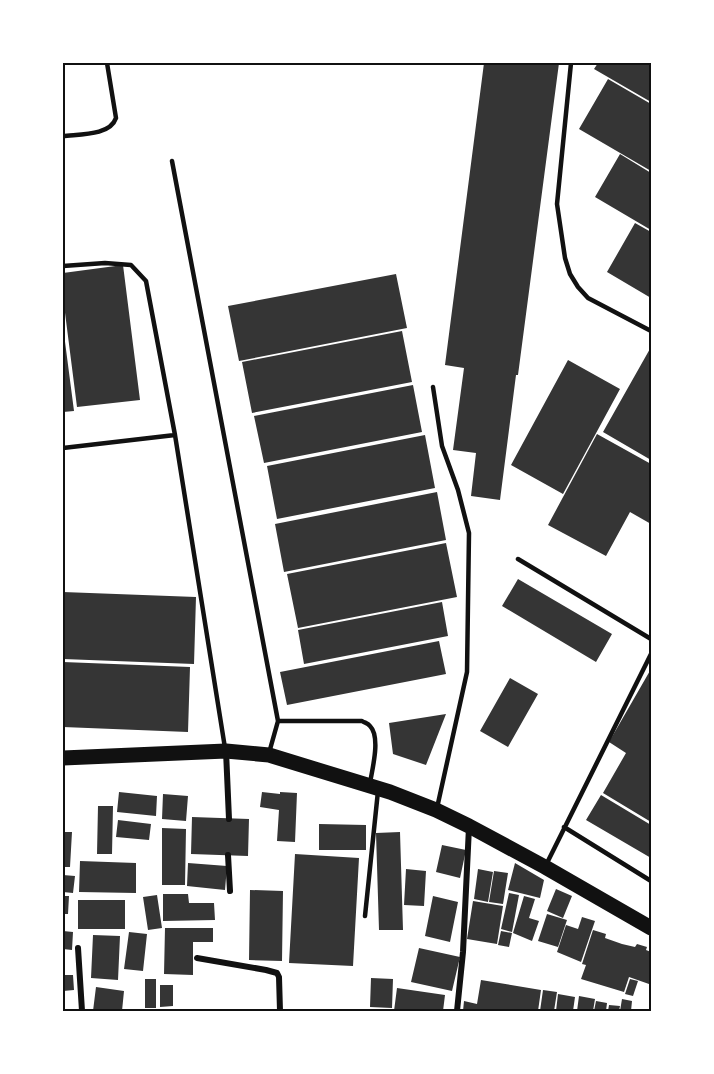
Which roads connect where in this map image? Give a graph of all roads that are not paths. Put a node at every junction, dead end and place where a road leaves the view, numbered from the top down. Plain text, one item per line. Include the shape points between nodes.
1 (107, 63) edge
2 (571, 63) edge
3 (63, 136) edge
4 (172, 161) dead end
5 (63, 266) edge
6 (651, 331) edge
7 (433, 387) dead end
8 (175, 435) junction
9 (63, 448) edge
10 (518, 559) dead end
11 (651, 639) edge
12 (651, 654) edge
13 (278, 721) junction
14 (226, 751) junction
15 (269, 755) junction
16 (63, 758) edge
17 (374, 787) junction
18 (436, 810) junction
19 (229, 819) dead end
20 (469, 826) junction
21 (564, 828) junction
22 (228, 855) dead end
23 (545, 867) junction
24 (651, 881) edge
25 (230, 891) dead end
26 (365, 916) dead end
27 (651, 928) edge
28 (78, 948) dead end
29 (197, 958) dead end
30 (81, 1011) edge
31 (280, 1011) edge
32 (457, 1011) edge

1 - 3 lane via 114,123 105,131
2 - 6 lane via 557,204 565,258 570,274 588,298
4 - 13 lane
5 - 8 lane via 131,265 147,281
7 - 18 lane via 442,446 469,533 467,672
8 - 9 lane
8 - 14 lane
10 - 11 lane
12 - 21 lane
13 - 15 lane
13 - 17 lane via 362,721 370,726 375,734
14 - 15 main road
14 - 16 main road
14 - 19 street
15 - 17 main road
17 - 18 main road
17 - 26 lane
18 - 20 main road
20 - 23 main road
20 - 32 street
21 - 23 lane
21 - 24 lane
22 - 25 street
23 - 27 main road
28 - 30 street
29 - 31 street via 277,973

